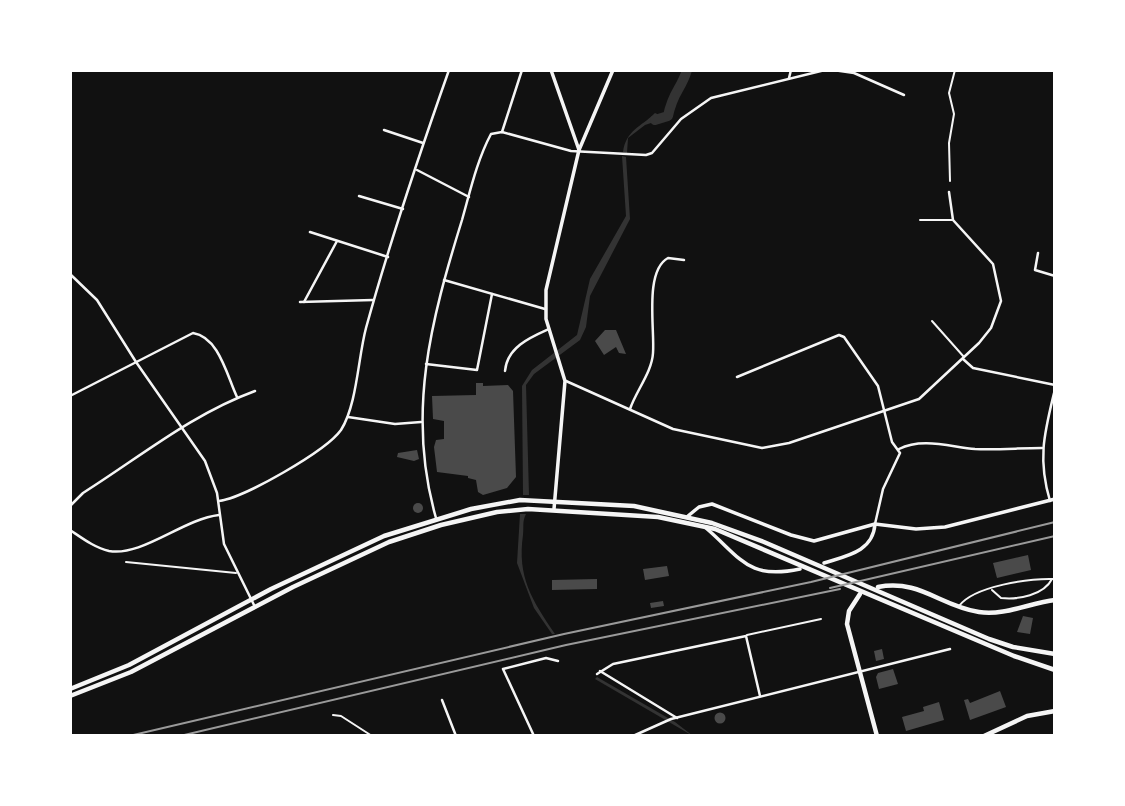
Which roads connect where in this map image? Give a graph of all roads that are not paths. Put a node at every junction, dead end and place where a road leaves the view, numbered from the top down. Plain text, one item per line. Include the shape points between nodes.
1 (449, 70) edge
2 (522, 70) edge
3 (551, 70) edge
4 (612, 70) edge
5 (791, 70) edge
6 (825, 70) edge
7 (833, 70) edge
8 (789, 78) junction
9 (904, 95) dead end
10 (384, 130) dead end
11 (502, 132) junction
12 (423, 144) junction
13 (579, 150) junction
14 (417, 170) junction
15 (949, 192) dead end
16 (359, 196) dead end
17 (469, 197) junction
18 (404, 209) junction
19 (920, 220) dead end
20 (953, 220) junction
21 (310, 232) dead end
22 (337, 241) junction
23 (1038, 253) dead end
24 (388, 257) junction
25 (684, 260) dead end
26 (70, 274) edge
27 (1055, 276) edge
28 (443, 280) junction
29 (492, 294) junction
30 (374, 300) junction
31 (545, 309) junction
32 (932, 321) dead end
33 (549, 329) junction
34 (964, 358) junction
35 (136, 362) junction
36 (426, 364) junction
37 (505, 371) dead end
38 (737, 377) dead end
39 (565, 381) junction
40 (1055, 387) edge
41 (255, 391) dead end
42 (70, 396) edge
43 (237, 397) junction
44 (630, 411) junction
45 (882, 412) junction
46 (348, 417) junction
47 (421, 422) junction
48 (181, 427) junction
49 (1042, 448) junction
50 (898, 450) junction
51 (555, 500) junction
52 (1053, 500) edge
53 (219, 501) junction
54 (70, 506) edge
55 (554, 509) junction
56 (219, 515) junction
57 (688, 516) junction
58 (436, 518) junction
59 (875, 524) junction
60 (438, 526) junction
61 (704, 526) junction
62 (70, 530) edge
63 (126, 562) dead end
64 (824, 563) dead end
65 (800, 566) junction
66 (238, 573) junction
67 (1054, 579) edge
68 (878, 587) dead end
69 (992, 589) junction
70 (860, 594) dead end
71 (251, 600) junction
72 (1055, 600) edge
73 (255, 607) junction
74 (959, 607) junction
75 (821, 619) dead end
76 (746, 636) junction
77 (950, 649) dead end
78 (1055, 654) edge
79 (558, 662) dead end
80 (1055, 670) edge
81 (859, 671) junction
82 (70, 689) edge
83 (70, 696) edge
84 (760, 696) junction
85 (442, 700) dead end
86 (1055, 711) edge
87 (677, 718) junction
88 (456, 736) edge
89 (534, 736) edge
90 (633, 736) edge
91 (877, 736) edge
92 (984, 736) edge

1 - 12 street
2 - 11 street
3 - 13 street
4 - 13 street
5 - 8 street
6 - 8 street
7 - 9 street via 854,72
8 - 13 street via 711,98 676,124 652,153 627,156
10 - 12 street
11 - 13 street
11 - 17 street via 493,132 488,138
12 - 14 street
13 - 31 street
14 - 17 street
14 - 18 street
15 - 20 street
16 - 18 street
17 - 28 street
18 - 24 street
19 - 20 lane
20 - 34 street via 987,255 1000,287 991,328
21 - 22 street
22 - 24 street
22 - 30 street via 302,302
23 - 27 street via 1035,270
24 - 30 street
25 - 44 street via 670,257 658,265 650,333 653,355
26 - 35 street via 97,300
28 - 29 street
28 - 36 street
29 - 31 street
29 - 36 street via 477,370
30 - 46 street
31 - 33 street
32 - 34 lane
33 - 37 street via 518,346
33 - 39 street
34 - 40 street via 973,368
34 - 45 street via 919,399
35 - 42 street
35 - 43 street via 193,333 202,334 212,343
35 - 48 street
36 - 47 street
38 - 45 street via 839,335 875,380
39 - 44 street
39 - 51 street
40 - 49 street
41 - 43 street
43 - 48 street
44 - 45 street via 673,429 771,448
45 - 50 street
46 - 47 street via 395,424
46 - 53 street via 339,433 314,453
47 - 58 street
48 - 53 street via 212,473
48 - 54 street
49 - 50 street via 975,449 940,444 906,445
49 - 52 street via 1042,468
50 - 59 street
51 - 55 street
51 - 57 main road
51 - 58 main road via 508,501
52 - 59 street via 938,528
53 - 56 street
55 - 60 main road via 506,510
55 - 61 main road via 657,517
56 - 62 street via 122,551 100,548
56 - 66 street via 224,544
57 - 59 street via 712,504 812,541
57 - 78 main road via 734,530 989,639
58 - 60 street
58 - 71 main road via 375,540
59 - 64 street via 871,540 861,550
60 - 73 main road via 374,549
61 - 65 main road
61 - 65 street via 752,568 771,574
63 - 66 lane
65 - 80 main road
66 - 71 street
67 - 69 lane
67 - 69 lane via 1040,592 1009,599 994,595
68 - 74 main road via 913,586
69 - 74 lane via 974,593
70 - 81 main road via 847,620
71 - 73 street
71 - 82 main road via 130,665
72 - 74 main road via 996,612
73 - 83 main road via 117,679
75 - 76 lane
76 - 84 street
76 - 87 street via 613,664 599,672
77 - 81 street
79 - 89 street via 547,658 503,669
81 - 84 street
81 - 91 main road
84 - 87 street
85 - 88 street
86 - 92 main road via 1027,716
87 - 90 street

